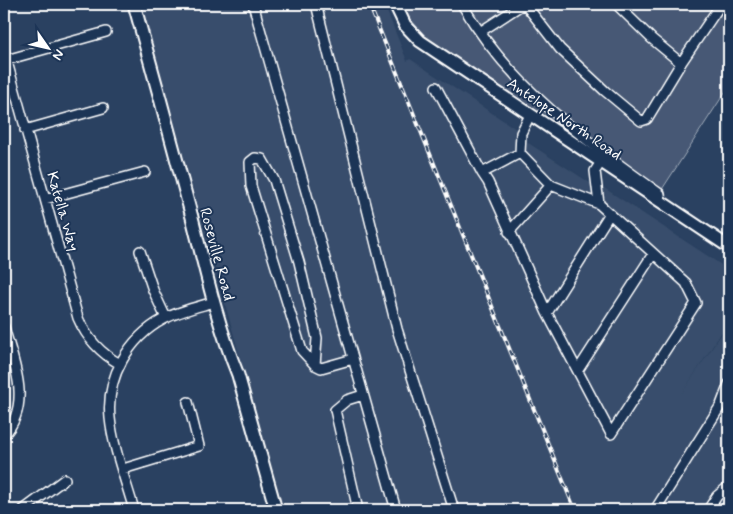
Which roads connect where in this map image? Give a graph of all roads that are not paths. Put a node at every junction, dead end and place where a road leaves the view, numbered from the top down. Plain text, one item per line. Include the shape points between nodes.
1 (134, 4) edge
2 (253, 4) edge
3 (316, 4) edge
4 (395, 4) edge
5 (462, 4) edge
6 (524, 4) edge
7 (616, 4) edge
8 (721, 4) edge
9 (106, 32) dead end
10 (480, 32) junction
11 (5, 55) edge
12 (681, 63) junction
13 (436, 87) dead end
14 (538, 98) junction
15 (103, 108) dead end
16 (533, 117) junction
17 (26, 130) junction
18 (520, 154) junction
19 (601, 162) junction
20 (145, 172) dead end
21 (482, 172) junction
22 (551, 185) junction
23 (45, 199) junction
24 (661, 202) junction
25 (599, 204) junction
26 (609, 215) junction
27 (509, 232) junction
28 (729, 247) edge
29 (140, 251) dead end
30 (653, 254) junction
31 (214, 302) junction
32 (547, 313) junction
33 (166, 318) junction
34 (4, 330) edge
35 (353, 358) junction
36 (120, 364) junction
37 (315, 365) junction
38 (578, 370) junction
39 (729, 384) edge
40 (363, 395) junction
41 (188, 402) dead end
42 (4, 435) edge
43 (123, 469) junction
44 (65, 479) dead end
45 (729, 486) edge
46 (23, 510) edge
47 (134, 510) edge
48 (276, 510) edge
49 (358, 510) edge
50 (396, 510) edge
51 (454, 510) edge
52 (655, 510) edge
53 (708, 510) edge

1 - 31 main road, Roseville Road
2 - 35 street
3 - 51 street via 397,329
4 - 16 main road, Antelope North Road via 405,25 420,41
5 - 10 street
6 - 10 street
6 - 12 street via 560,49 641,121 647,119
7 - 12 street
8 - 12 street
9 - 11 street
10 - 14 street via 520,82
11 - 17 street, Katella Way
13 - 21 street
14 - 16 street
14 - 24 street via 660,194
15 - 17 street
16 - 18 street via 521,133
16 - 19 main road, Antelope North Road
17 - 23 street, Katella Way
18 - 21 street
18 - 22 street
19 - 24 main road, Antelope North Road
19 - 25 street via 595,171
20 - 23 street
21 - 27 street
22 - 25 street
22 - 27 street
23 - 36 street, Katella Way via 82,329 100,351
24 - 28 main road, Antelope North Road
25 - 26 street
26 - 30 street
26 - 32 street
27 - 32 street
29 - 33 street
30 - 38 street
30 - 38 street via 686,283 696,303 611,434
31 - 33 street
31 - 48 main road, Roseville Road
32 - 38 street
33 - 36 street via 140,336
34 - 42 street via 20,393 15,419
35 - 37 street via 321,368
35 - 40 street
36 - 43 street via 112,390 110,416
37 - 37 street via 302,351 251,186 250,162 256,158 262,159 274,180 299,262 317,338
39 - 52 street via 721,405
40 - 49 street via 347,400 335,410
40 - 50 street
41 - 43 street via 199,446
43 - 47 street
44 - 46 street
45 - 53 street

